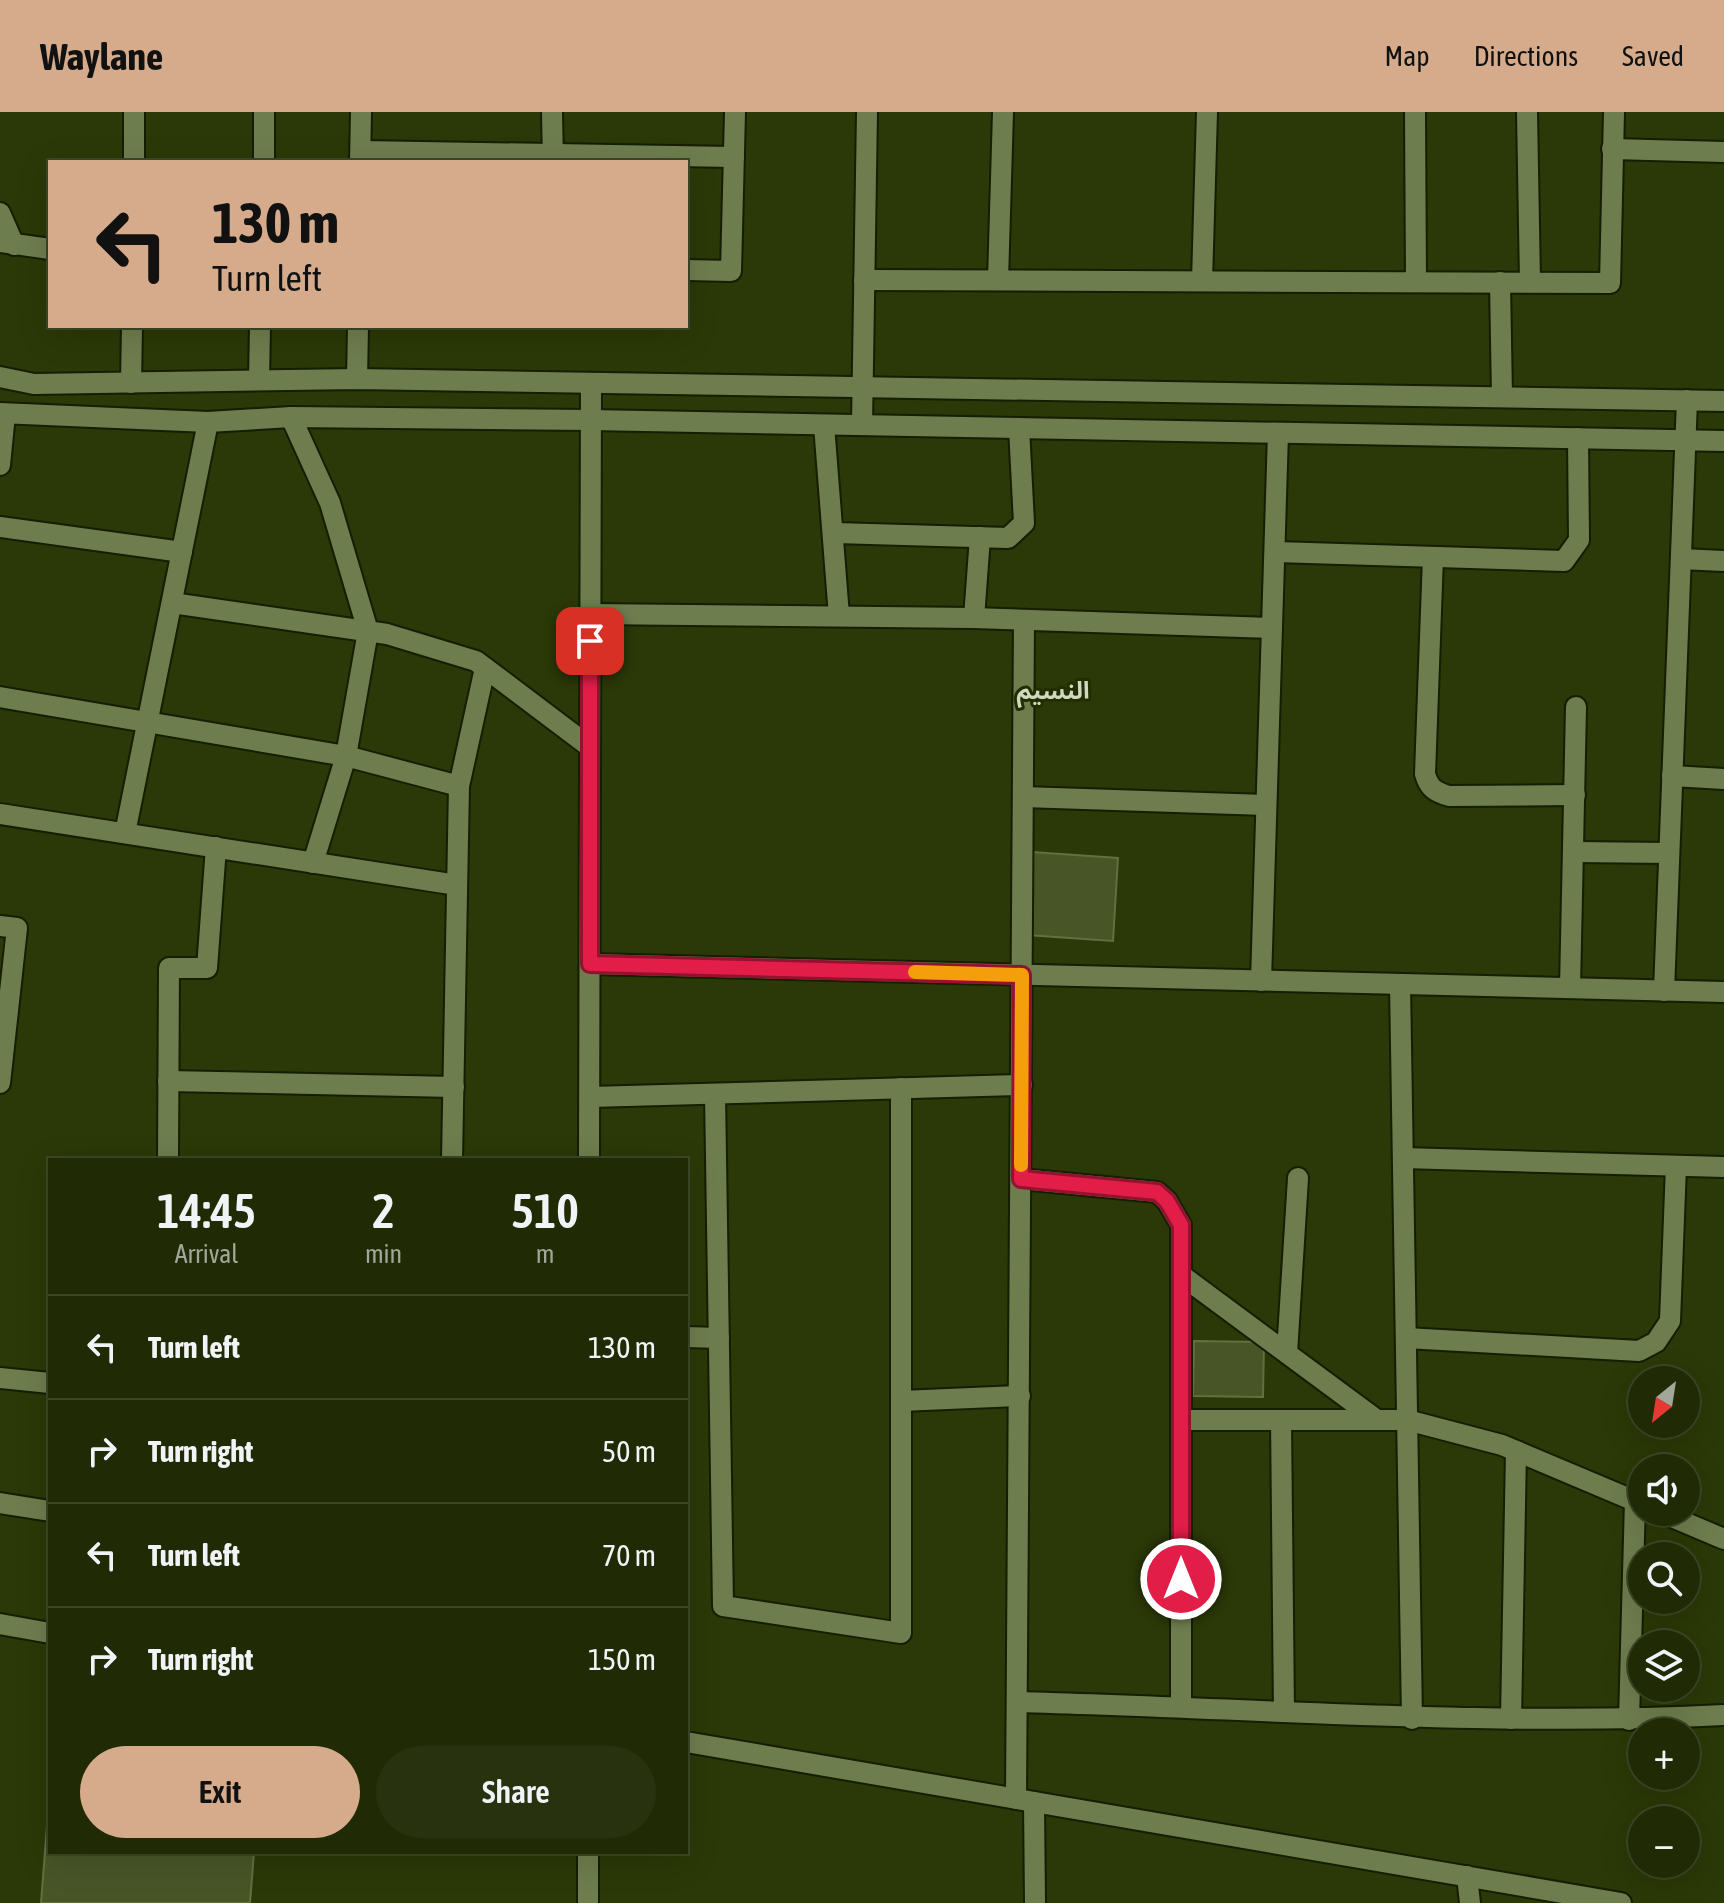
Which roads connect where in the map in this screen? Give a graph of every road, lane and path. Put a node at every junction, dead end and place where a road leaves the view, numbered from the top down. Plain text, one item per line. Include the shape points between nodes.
1 (134, 112) edge
2 (264, 112) edge
3 (361, 112) edge
4 (552, 112) edge
5 (735, 112) edge
6 (867, 112) edge
7 (1003, 112) edge
8 (1207, 112) edge
9 (1415, 112) edge
10 (1527, 112) edge
11 (1614, 112) edge
12 (1612, 149) junction
13 (1724, 152) edge
14 (360, 157) edge
15 (734, 157) junction
16 (553, 158) edge
17 (134, 160) edge
18 (264, 160) edge
19 (0, 213) edge
20 (7, 243) edge
21 (48, 249) edge
22 (688, 270) edge
23 (864, 280) junction
24 (998, 280) junction
25 (1202, 281) junction
26 (1416, 282) junction
27 (1500, 282) junction
28 (1530, 282) junction
29 (132, 328) edge
30 (260, 328) edge
31 (358, 328) edge
32 (0, 377) edge
33 (357, 379) junction
34 (259, 380) junction
35 (131, 383) junction
36 (591, 383) junction
37 (863, 387) junction
38 (1502, 397) junction
39 (1687, 400) junction
40 (1724, 401) edge
41 (2, 413) edge
42 (291, 417) junction
43 (590, 420) junction
44 (208, 422) junction
45 (824, 425) junction
46 (862, 425) junction
47 (1019, 428) junction
48 (1278, 433) junction
49 (1578, 438) junction
50 (1685, 440) junction
51 (1724, 441) edge
52 (0, 465) edge
53 (0, 527) edge
54 (835, 533) junction
55 (980, 537) junction
56 (182, 552) junction
57 (1276, 552) junction
58 (1433, 557) junction
59 (1681, 559) junction
60 (1724, 561) edge
61 (172, 603) junction
62 (590, 614) junction
63 (839, 616) junction
64 (974, 618) junction
65 (1024, 620) junction
66 (1272, 628) junction
67 (368, 631) junction
68 (485, 668) junction
69 (0, 697) edge
70 (1576, 707) dead end
71 (148, 722) junction
72 (590, 747) junction
73 (346, 756) junction
74 (1672, 776) junction
75 (1724, 779) edge
76 (459, 786) junction
77 (1575, 795) junction
78 (1023, 797) junction
79 (1266, 805) junction
80 (0, 814) edge
81 (125, 833) junction
82 (216, 847) junction
83 (1574, 852) junction
84 (1669, 853) junction
85 (313, 863) junction
86 (457, 885) junction
87 (0, 926) edge
88 (590, 964) junction
89 (1022, 975) junction
90 (1261, 981) junction
91 (1400, 984) junction
92 (1570, 988) junction
93 (1664, 991) junction
94 (1724, 992) edge
95 (2, 1044) edge
96 (168, 1081) junction
97 (0, 1083) edge
98 (1022, 1085) junction
99 (454, 1087) junction
100 (901, 1088) junction
101 (715, 1094) junction
102 (590, 1097) junction
103 (168, 1158) edge
104 (452, 1158) edge
105 (589, 1158) edge
106 (1403, 1158) junction
107 (1676, 1166) junction
108 (1724, 1167) edge
109 (1298, 1178) dead end
110 (1021, 1179) junction
111 (1181, 1275) junction
112 (688, 1337) edge
113 (719, 1338) junction
114 (1406, 1338) junction
115 (1287, 1353) junction
116 (0, 1378) edge
117 (48, 1383) edge
118 (1020, 1396) junction
119 (901, 1401) junction
120 (1181, 1420) junction
121 (1281, 1420) junction
122 (1377, 1420) junction
123 (1407, 1420) junction
124 (1516, 1451) junction
125 (1628, 1499) edge
126 (0, 1503) edge
127 (48, 1511) edge
128 (1637, 1526) edge
129 (1693, 1526) edge
130 (1724, 1539) edge
131 (0, 1624) edge
132 (48, 1633) edge
133 (1017, 1702) junction
134 (1181, 1706) junction
135 (1284, 1712) junction
136 (1724, 1715) edge
137 (1629, 1718) edge
138 (1667, 1718) edge
139 (1412, 1719) junction
140 (1511, 1719) junction
141 (1628, 1720) edge
142 (688, 1742) edge
143 (1025, 1800) junction
144 (588, 1854) edge
145 (1467, 1876) junction
146 (588, 1903) edge
147 (1035, 1903) edge
148 (1470, 1903) edge
149 (1621, 1903) edge

1 - 17 street
2 - 18 street
3 - 14 street
4 - 16 street
5 - 15 street
6 - 23 street
7 - 24 street
8 - 25 street
9 - 26 street
10 - 28 street
11 - 12 street
12 - 13 street
12 - 28 street via 1610,283
14 - 16 street
15 - 16 street
15 - 22 street via 731,271
19 - 20 street
20 - 21 street
23 - 24 street
23 - 37 street
24 - 25 street
25 - 26 street
26 - 27 street
27 - 28 street
27 - 38 street
29 - 35 street
30 - 34 street
31 - 33 street
32 - 35 street via 34,384
33 - 34 street
33 - 36 street
34 - 35 street
36 - 37 street
36 - 43 street
37 - 38 street
37 - 46 street
38 - 39 street
39 - 40 street
39 - 50 street
41 - 44 street
41 - 52 street
42 - 43 street
42 - 44 street
42 - 67 street via 330,503
43 - 45 street
43 - 62 street
44 - 56 street
45 - 46 street
45 - 54 street
46 - 47 street
47 - 48 street
47 - 55 street via 1024,523 1008,538
48 - 49 street
48 - 57 street
49 - 50 street
49 - 58 street via 1579,540 1564,561
50 - 51 street
50 - 59 street
53 - 56 street
54 - 55 street
54 - 63 street
55 - 64 street
56 - 61 street
57 - 58 street
57 - 66 street
58 - 77 street via 1428,785 1449,796
59 - 60 street
59 - 74 street
61 - 67 street
61 - 71 street
62 - 63 street
62 - 72 street
63 - 64 street
64 - 65 street
65 - 66 street
65 - 78 street
66 - 79 street
67 - 68 street
67 - 73 street
68 - 72 street
68 - 76 street
69 - 71 street
70 - 77 street
71 - 73 street
71 - 81 street
72 - 88 street
73 - 76 street
73 - 85 street
74 - 75 street
74 - 84 street
76 - 86 street
77 - 83 street
78 - 79 street
78 - 89 street
79 - 90 street
80 - 81 street
81 - 82 street
82 - 85 street
82 - 96 street via 207,968 169,968
83 - 84 street
83 - 92 street
84 - 93 street
85 - 86 street
86 - 99 street
87 - 95 street via 17,928
88 - 89 street
88 - 102 street
89 - 90 street
89 - 98 street
90 - 91 street
91 - 92 street
91 - 106 street
92 - 93 street
93 - 94 street
95 - 97 street
96 - 99 street
96 - 103 street
98 - 100 street
98 - 110 street
99 - 104 street
100 - 101 street
100 - 119 street
101 - 102 street
101 - 113 street
102 - 105 street
106 - 107 street
106 - 114 street
107 - 108 street
107 - 114 street via 1670,1321 1656,1342 1639,1351
109 - 115 street
110 - 111 street via 1157,1192 1181,1225
110 - 118 street
111 - 115 street
111 - 120 street
112 - 113 street
113 - 119 street via 723,1606 901,1633
114 - 123 street
115 - 122 street
116 - 117 street
118 - 119 street
118 - 133 street
120 - 121 street
120 - 134 street
121 - 122 street
121 - 135 street
122 - 123 street
123 - 124 street
123 - 139 street
124 - 125 street
124 - 140 street
126 - 127 street
128 - 137 street
129 - 130 street
131 - 132 street
133 - 134 street
133 - 143 street
134 - 135 street
135 - 139 street
136 - 138 street
139 - 140 street
140 - 141 street
142 - 143 street
143 - 145 street
143 - 147 street
144 - 146 street
145 - 148 street
145 - 149 street

